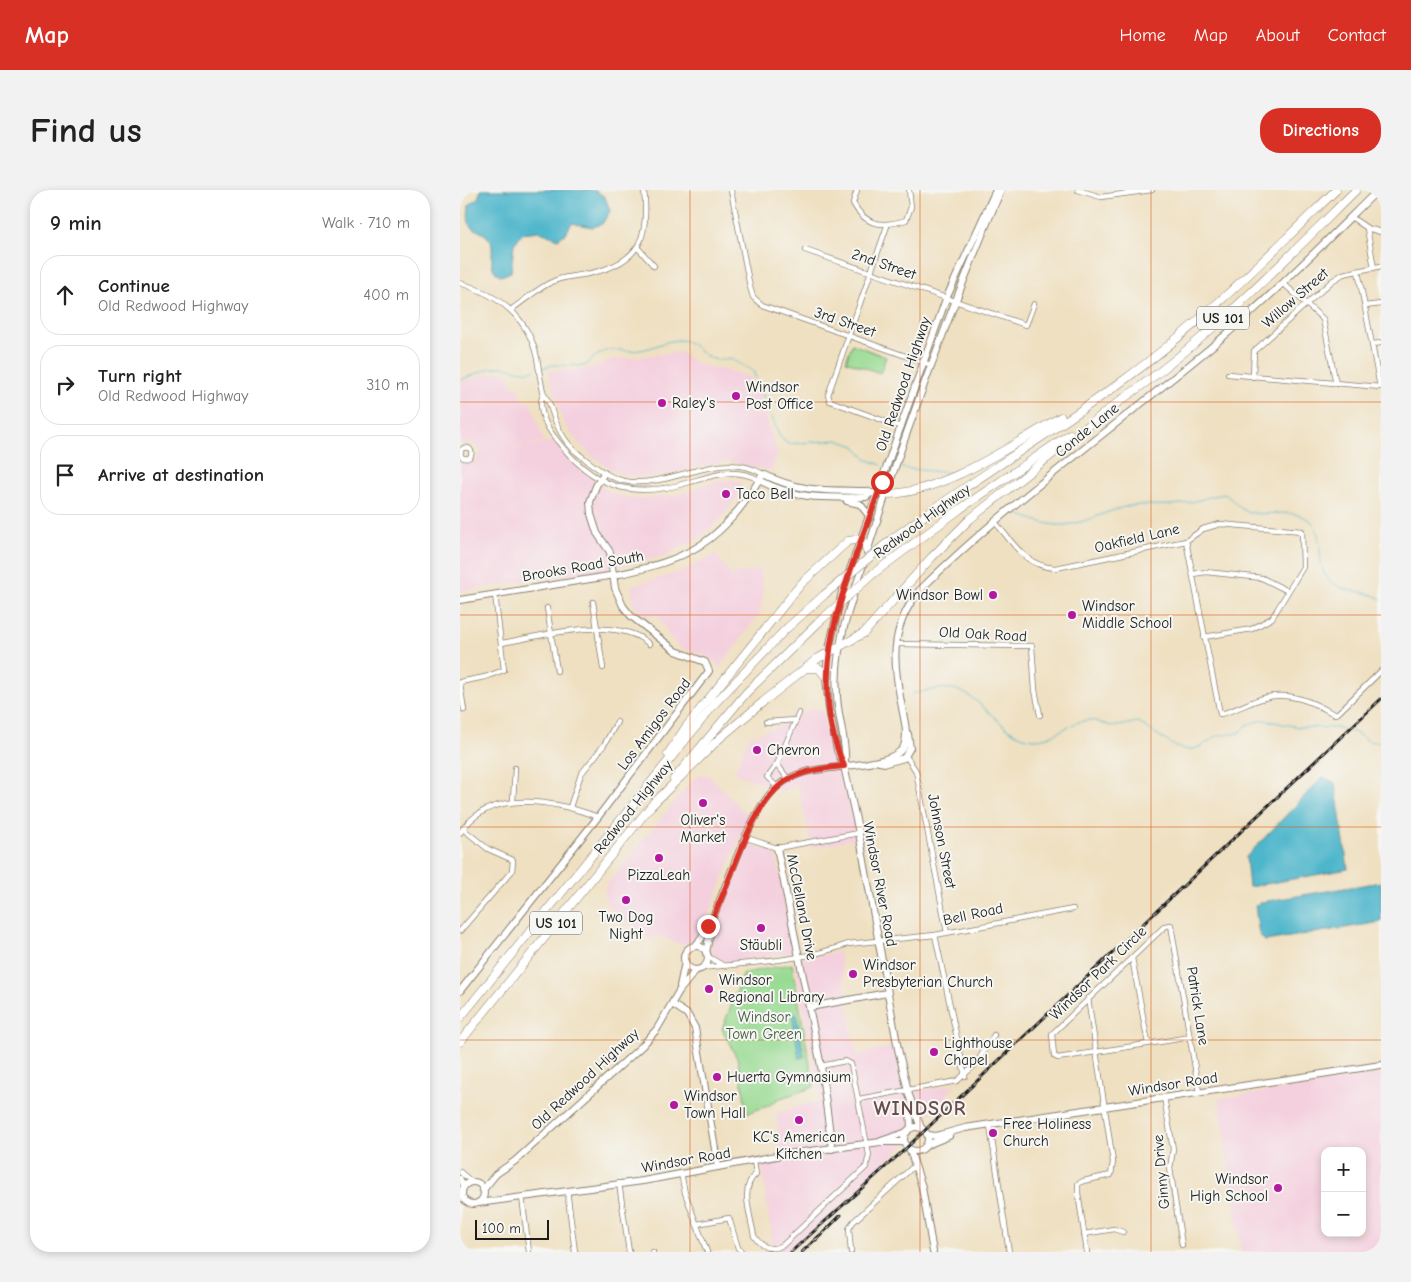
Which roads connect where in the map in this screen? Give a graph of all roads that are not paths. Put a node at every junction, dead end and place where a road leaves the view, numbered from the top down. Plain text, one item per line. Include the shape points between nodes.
1 (644, 190) edge
2 (731, 190) edge
3 (857, 190) edge
4 (909, 190) edge
5 (996, 190) edge
6 (1001, 190) edge
7 (1078, 190) edge
8 (1152, 190) edge
9 (1336, 190) edge
10 (1356, 190) edge
11 (1378, 190) edge
12 (1351, 217) junction
13 (887, 226) junction
14 (1367, 228) junction
15 (1381, 232) edge
16 (638, 248) junction
17 (805, 250) dead end
18 (654, 266) dead end
19 (1381, 266) edge
20 (1374, 268) junction
21 (1358, 271) junction
22 (871, 272) junction
23 (460, 283) edge
24 (1284, 284) junction
25 (946, 299) junction
26 (954, 302) junction
27 (1034, 304) dead end
28 (1307, 304) junction
29 (1381, 304) edge
30 (1365, 306) junction
31 (512, 309) junction
32 (848, 336) junction
33 (1381, 343) edge
34 (1373, 344) junction
35 (924, 362) junction
36 (931, 365) junction
37 (1228, 374) dead end
38 (1253, 377) junction
39 (1336, 384) junction
40 (1381, 387) edge
41 (1111, 389) junction
42 (543, 394) junction
43 (1121, 400) junction
44 (901, 427) junction
45 (604, 472) junction
46 (761, 477) junction
47 (600, 480) junction
48 (878, 494) junction
49 (837, 498) junction
50 (870, 517) junction
51 (994, 521) junction
52 (862, 539) junction
53 (1186, 541) junction
54 (868, 551) junction
55 (1193, 574) junction
56 (615, 575) junction
57 (1288, 591) junction
58 (495, 594) junction
59 (460, 600) edge
60 (593, 602) dead end
61 (546, 608) dead end
62 (597, 628) junction
63 (551, 635) junction
64 (1204, 637) junction
65 (502, 643) junction
66 (650, 644) dead end
67 (895, 644) junction
68 (839, 647) junction
69 (828, 653) junction
70 (603, 668) dead end
71 (805, 668) junction
72 (556, 671) dead end
73 (1381, 672) edge
74 (826, 677) junction
75 (460, 683) edge
76 (464, 710) dead end
77 (799, 713) dead end
78 (1040, 715) dead end
79 (796, 720) junction
80 (617, 722) dead end
81 (766, 722) dead end
82 (906, 730) junction
83 (906, 756) junction
84 (878, 762) junction
85 (777, 764) junction
86 (844, 766) junction
87 (515, 768) dead end
88 (788, 779) junction
89 (776, 787) junction
90 (643, 791) junction
91 (513, 801) junction
92 (653, 804) junction
93 (570, 807) junction
94 (598, 818) junction
95 (462, 831) edge
96 (859, 833) junction
97 (747, 838) junction
98 (777, 848) junction
99 (1073, 909) dead end
100 (713, 918) junction
101 (1171, 925) joint
102 (460, 931) edge
103 (947, 933) junction
104 (935, 935) junction
105 (879, 941) junction
106 (695, 946) junction
107 (707, 955) junction
108 (798, 955) junction
109 (1132, 958) junction
110 (685, 962) junction
111 (725, 967) junction
112 (699, 969) junction
113 (462, 986) edge
114 (679, 991) junction
115 (887, 993) junction
116 (1088, 998) junction
117 (672, 1004) junction
118 (810, 1008) junction
119 (460, 1018) edge
120 (994, 1035) dead end
121 (1191, 1036) junction
122 (460, 1042) edge
123 (1148, 1043) junction
124 (1096, 1052) junction
125 (1381, 1065) edge
126 (821, 1066) junction
127 (965, 1076) junction
128 (1199, 1092) junction
129 (908, 1093) junction
130 (1164, 1098) junction
131 (859, 1099) junction
132 (1104, 1107) junction
133 (990, 1126) junction
134 (921, 1128) junction
135 (968, 1128) junction
136 (909, 1130) junction
137 (928, 1135) junction
138 (881, 1142) junction
139 (904, 1142) junction
140 (867, 1143) junction
141 (927, 1145) junction
142 (832, 1148) junction
143 (910, 1150) junction
144 (920, 1151) junction
145 (754, 1161) junction
146 (915, 1164) junction
147 (718, 1167) junction
148 (460, 1172) edge
149 (681, 1173) junction
150 (496, 1174) junction
151 (919, 1176) junction
152 (460, 1178) edge
153 (474, 1182) junction
154 (619, 1184) junction
155 (567, 1190) junction
156 (484, 1191) junction
157 (462, 1192) edge
158 (522, 1197) junction
159 (496, 1200) junction
160 (478, 1203) junction
161 (469, 1204) junction
162 (460, 1208) edge
163 (697, 1224) junction
164 (1124, 1232) dead end
165 (1084, 1234) junction
166 (1182, 1244) dead end
167 (529, 1252) edge
168 (575, 1252) edge
169 (630, 1252) edge
170 (707, 1252) edge
171 (742, 1252) edge
172 (851, 1252) edge
173 (933, 1252) edge
174 (1009, 1252) edge
175 (1087, 1252) edge

1 - 16 street via 647,220
2 - 32 street, 3rd Street via 753,297 762,305
3 - 13 street via 854,203 858,213 872,224
4 - 13 street via 911,206 906,220
5 - 25 main road, Old Redwood Highway
6 - 26 main road, Old Redwood Highway
7 - 8 street via 1102,197
9 - 41 highway, Redwood Highway / US 101 via 1211,309
10 - 43 highway, Redwood Highway / US 101 via 1248,297
11 - 12 main road, Conde Lane
12 - 14 street
12 - 24 main road, Conde Lane
13 - 22 street
14 - 15 street
14 - 20 street
16 - 18 street
16 - 31 street via 621,262 594,273 554,280
17 - 22 street, 2nd Street
19 - 20 street, Willow Street
20 - 21 street, Willow Street
21 - 28 street, Willow Street via 1343,274
21 - 30 street
22 - 25 street, 2nd Street
22 - 32 street
23 - 31 street via 483,290
24 - 28 street
24 - 51 main road, Conde Lane via 1216,344
25 - 26 street, 2nd Street
25 - 35 main road, Old Redwood Highway
26 - 27 street, 2nd Street via 1026,325
26 - 36 main road, Old Redwood Highway
28 - 38 street, Willow Street via 1254,351
28 - 39 street via 1323,319
29 - 30 street
30 - 34 street
31 - 42 street via 528,332
32 - 35 street, 3rd Street
32 - 44 street via 828,395 830,401
33 - 34 street
34 - 40 street
35 - 36 street, 3rd Street
35 - 44 main road, Old Redwood Highway
36 - 48 main road, Old Redwood Highway
37 - 38 street
38 - 39 street
39 - 40 street
41 - 48 highway via 953,477 924,489
41 - 90 highway, Redwood Highway / US 101, bridge via 959,490 824,595 786,629 717,701
42 - 45 street via 566,441
42 - 47 street via 544,416 554,436 569,456
43 - 68 highway via 970,519 864,633
43 - 92 highway, Redwood Highway / US 101, bridge via 960,509 874,573 740,699
44 - 48 main road, Old Redwood Highway
45 - 46 street via 630,482 652,481 728,464 746,466
45 - 47 main road, Los Amigos Road
46 - 47 street via 718,474 649,491 624,489
46 - 48 main road via 804,490 867,490
46 - 49 main road via 776,489 800,496
46 - 56 main road, Brooks Road South via 737,514 706,542 668,561
47 - 56 main road, Los Amigos Road via 590,502 591,514 597,533 610,552
48 - 49 main road
48 - 50 main road, Old Redwood Highway
48 - 54 main road, Old Redwood Highway
49 - 50 main road via 860,504
50 - 52 main road, Old Redwood Highway
51 - 53 street, Oakfield Lane via 1023,556 1044,568
51 - 67 main road, Conde Lane via 914,598 900,624
52 - 54 highway
52 - 69 main road, Old Redwood Highway via 840,600
52 - 90 highway via 848,541 838,548 790,597 686,727
53 - 55 street
53 - 57 street, Oakfield Lane via 1220,524 1302,531 1303,567
54 - 68 main road, Old Redwood Highway
55 - 57 street via 1255,576
55 - 64 street
56 - 58 main road, Brooks Road South
56 - 94 main road, Los Amigos Road via 619,599 631,616 676,651 705,662 709,671
57 - 64 street via 1272,618 1263,625
58 - 59 main road, Brooks Road South
58 - 65 street
60 - 62 street
61 - 63 street
62 - 63 street
62 - 66 street via 625,630
62 - 70 street
63 - 65 street
63 - 72 street
64 - 73 street via 1220,714 1266,698 1289,696 1313,702 1334,714
65 - 75 street via 504,670
67 - 78 street, Old Oak Road via 1032,646
67 - 82 main road, Conde Lane via 894,666
68 - 69 highway
68 - 86 main road, Old Redwood Highway via 836,696 846,748
69 - 71 highway
69 - 74 main road, Old Redwood Highway
71 - 74 highway via 819,668
71 - 92 highway via 720,738
74 - 86 main road, Old Redwood Highway via 837,750
75 - 76 street
77 - 79 street
79 - 81 street
79 - 85 street
80 - 93 street via 581,774
82 - 83 main road, Conde Lane via 910,743
82 - 84 main road, Conde Lane via 904,747 899,754
83 - 84 main road, Conde Lane via 898,761
83 - 103 street, Johnson Street via 916,771
84 - 86 main road, Conde Lane
85 - 88 street
85 - 89 street via 767,777
86 - 88 main road via 804,772
86 - 96 main road, Windsor River Road
87 - 91 street
88 - 89 main road
89 - 97 main road via 759,811
90 - 119 highway, Redwood Highway / US 101
91 - 93 street
91 - 95 street via 492,806 476,816
92 - 122 highway, Redwood Highway / US 101
93 - 94 street
94 - 113 main road, Los Amigos Road
95 - 102 street via 514,860 512,871
96 - 98 street
96 - 105 main road, Windsor River Road
97 - 98 street
97 - 100 main road
98 - 108 main road, McClelland Drive
99 - 103 street, Bell Road
100 - 106 main road
100 - 107 main road
101 - 109 street, Windsor Park Circle via 1164,926
101 - 121 street, Patrick Lane
103 - 104 street, Bell Road
104 - 105 street, Bell Road
104 - 127 street
105 - 108 street, Bell Road
105 - 115 main road, Windsor River Road
106 - 107 main road via 702,948
106 - 110 main road via 685,952
107 - 111 street
107 - 112 main road via 706,963
108 - 111 street, Bell Road
108 - 118 main road, McClelland Drive
109 - 116 street, Windsor Park Circle
109 - 123 street
110 - 112 main road via 689,968
110 - 114 main road, Old Redwood Highway
111 - 112 street, Bell Road
112 - 114 main road, Old Redwood Highway
114 - 117 main road, Old Redwood Highway
115 - 118 main road
115 - 129 main road, Windsor River Road
116 - 124 street
116 - 124 street, Windsor Park Circle via 1051,1038 1054,1056 1058,1058
117 - 147 main road via 687,1014 694,1028
117 - 150 main road, Old Redwood Highway via 642,1046 515,1161
118 - 126 main road, McClelland Drive
120 - 127 street
121 - 123 street, Windsor Park Circle
121 - 128 street, Patrick Lane
123 - 124 street, Windsor Park Circle
124 - 132 street
125 - 128 main road, Windsor Road
126 - 131 street via 848,1061
126 - 142 main road, McClelland Drive
127 - 129 street via 957,1081
128 - 130 main road, Windsor Road
129 - 131 street
129 - 134 main road, Windsor River Road
129 - 136 main road, Windsor River Road
130 - 132 main road, Windsor Road
130 - 166 street, Ginny Drive via 1172,1149 1170,1168
131 - 140 street
132 - 133 main road, Windsor Road
132 - 165 street via 1112,1170 1111,1175 1078,1184
133 - 135 main road, Windsor Road
133 - 174 street
134 - 136 main road
134 - 137 main road
135 - 137 main road, Windsor Road
135 - 141 main road, Windsor Road
136 - 138 main road, Windsor Road
136 - 139 main road
137 - 141 main road
138 - 139 main road, Windsor Road
138 - 140 main road, Windsor Road
139 - 143 main road
140 - 142 main road, Windsor Road
140 - 145 street via 866,1167 778,1248 763,1247 754,1236 746,1188 750,1178 756,1174
141 - 144 main road
142 - 145 main road, Windsor Road
143 - 144 main road
143 - 146 main road
144 - 151 main road
145 - 147 main road, Windsor Road
146 - 151 main road
146 - 172 street via 853,1222 849,1229
147 - 149 main road, Windsor Road
148 - 153 street
149 - 154 main road, Windsor Road
149 - 163 street
150 - 153 main road, Old Redwood Highway
150 - 156 main road, Old Redwood Highway
151 - 173 main road
152 - 157 street
153 - 156 main road
153 - 157 main road
154 - 155 main road, Windsor Road
154 - 169 street
155 - 158 main road, Windsor Road
155 - 168 street
156 - 159 main road
156 - 160 main road
157 - 161 main road via 463,1200
158 - 159 main road, Windsor Road
158 - 167 street
159 - 160 main road, Windsor Road
160 - 161 main road
161 - 162 main road
163 - 170 street
163 - 171 street via 729,1218
164 - 165 street via 1114,1229
165 - 175 street

